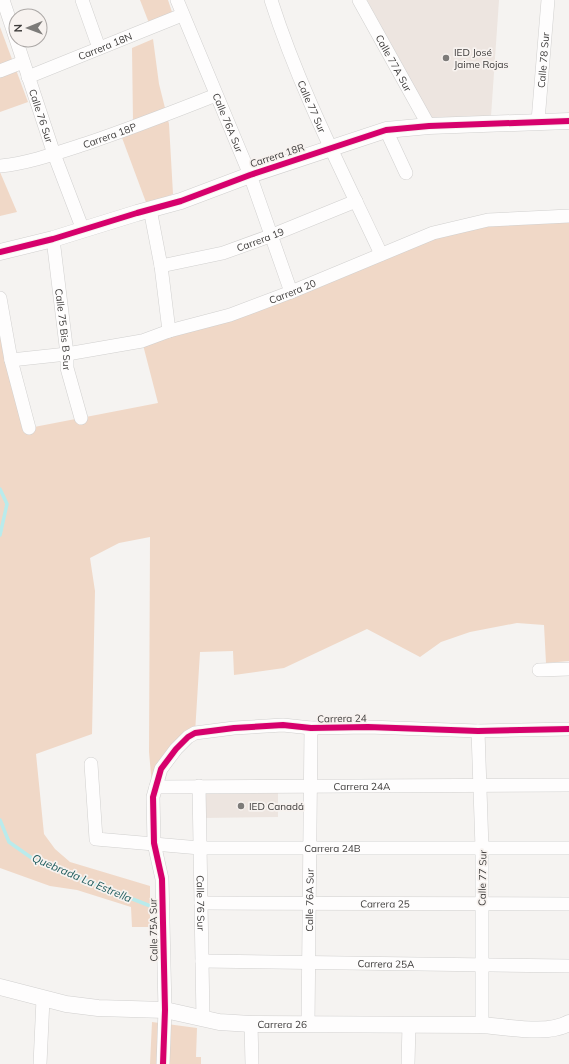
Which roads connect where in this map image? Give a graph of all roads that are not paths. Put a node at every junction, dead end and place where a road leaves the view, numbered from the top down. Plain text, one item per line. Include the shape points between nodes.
1 (2, 0) edge
2 (82, 0) edge
3 (177, 0) edge
4 (271, 0) edge
5 (359, 0) edge
6 (548, 0) edge
7 (182, 15) junction
8 (99, 48) junction
9 (23, 62) junction
10 (0, 71) edge
11 (28, 77) junction
12 (216, 95) junction
13 (538, 121) junction
14 (569, 121) edge
15 (429, 126) junction
16 (386, 130) junction
17 (331, 148) junction
18 (54, 154) junction
19 (0, 166) edge
20 (406, 173) dead end
21 (250, 175) junction
22 (356, 201) junction
23 (150, 209) junction
24 (569, 216) edge
25 (83, 230) junction
26 (270, 236) junction
27 (53, 239) junction
28 (0, 252) edge
29 (380, 254) junction
30 (161, 266) junction
31 (290, 292) junction
32 (0, 298) edge
33 (169, 332) junction
34 (67, 354) junction
35 (11, 360) junction
36 (81, 418) dead end
37 (29, 428) dead end
38 (569, 669) edge
39 (539, 670) dead end
40 (311, 728) junction
41 (569, 729) edge
42 (478, 731) junction
43 (91, 764) dead end
44 (569, 784) edge
45 (481, 785) junction
46 (199, 786) junction
47 (311, 786) junction
48 (154, 792) junction
49 (154, 843) junction
50 (200, 848) junction
51 (310, 848) junction
52 (482, 848) junction
53 (569, 848) edge
54 (309, 902) junction
55 (201, 903) junction
56 (481, 904) junction
57 (569, 904) edge
58 (202, 961) junction
59 (309, 962) junction
60 (481, 965) junction
61 (569, 966) edge
62 (0, 987) edge
63 (43, 999) junction
64 (165, 1010) junction
65 (203, 1019) junction
66 (251, 1024) junction
67 (308, 1024) junction
68 (409, 1025) junction
69 (568, 1025) edge
70 (482, 1026) junction
71 (40, 1064) edge
72 (163, 1064) edge
73 (252, 1064) edge
74 (408, 1064) edge

1 - 9 street, Calle 76 Sur
2 - 8 street
3 - 7 street, Calle 76A Sur
4 - 17 street, Calle 77 Sur via 283,36
5 - 15 street, Calle 77A Sur
6 - 13 street, Calle 78 Sur
7 - 8 street, Carrera 18N
7 - 12 street, Calle 76A Sur
8 - 11 street, Carrera 18N
9 - 10 street
9 - 11 street, Calle 76 Sur
11 - 18 street, Calle 76 Sur
12 - 18 street, Carrera 18P via 136,127
12 - 21 street, Calle 76A Sur
13 - 14 street, Carrera 18R
13 - 15 street, Carrera 18R
15 - 16 street, Carrera 18R
16 - 17 street, Carrera 18R
16 - 20 street
17 - 21 street, Carrera 18R
17 - 22 street, Calle 77 Sur
18 - 19 street, Carrera 18P
18 - 25 street, Calle 76 Sur
21 - 23 street, Carrera 18R via 194,197
21 - 26 street, Calle 76A Sur
22 - 26 street, Carrera 19
22 - 29 street, Calle 77 Sur
23 - 25 street, Carrera 18R
23 - 30 street
24 - 29 street, Carrera 20 via 488,220 433,233
25 - 27 street, Carrera 18R
26 - 30 street, Carrera 19 via 223,253
26 - 31 street, Calle 76A Sur
27 - 28 street, Carrera 18R
27 - 34 street, Calle 75 Bis B Sur
29 - 31 street, Carrera 20
30 - 33 street
31 - 33 street, Carrera 20 via 230,315
32 - 35 street
33 - 34 street, Carrera 20 via 142,341
34 - 35 street, Carrera 20
34 - 36 street, Calle 75 Bis B Sur via 67,368
35 - 37 street
38 - 39 street
40 - 42 street, Carrera 24 via 368,727
40 - 47 street, Calle 76A Sur
40 - 48 street, Carrera 24 via 283,725 195,733 176,749 161,769
41 - 42 street, Carrera 24
42 - 45 street, Calle 77 Sur
43 - 49 street, Carrera 24B via 96,839
44 - 45 street, Carrera 24A
45 - 47 street, Carrera 24A
45 - 52 street, Calle 77 Sur
46 - 47 street, Carrera 24A
46 - 48 street, Carrera 24A
46 - 50 street, Calle 76 Sur
47 - 51 street, Calle 76A Sur
48 - 49 street, Calle 75A Sur
49 - 50 street, Carrera 24B
49 - 64 street, Calle 75A Sur via 162,879
50 - 51 street, Carrera 24B
50 - 55 street, Calle 76 Sur
51 - 52 street, Carrera 24B
51 - 54 street, Calle 76A Sur
52 - 53 street, Carrera 24B
52 - 56 street, Calle 77 Sur
54 - 55 street, Carrera 25
54 - 56 street, Carrera 25
54 - 59 street, Calle 76A Sur
55 - 58 street, Calle 76 Sur
56 - 57 street, Carrera 25
56 - 60 street, Calle 77 Sur
58 - 59 street, Carrera 25A
58 - 65 street, Calle 76 Sur
59 - 60 street, Carrera 25A
59 - 67 street, Calle 76A Sur
60 - 61 street, Carrera 25A
60 - 70 street, Calle 77 Sur
62 - 63 street, Carrera 26
63 - 64 street, Carrera 26 via 98,1008
63 - 71 street
64 - 65 street, Carrera 26
64 - 72 street, Calle 75A Sur
65 - 66 street, Carrera 26
66 - 67 street, Carrera 26
66 - 73 street
67 - 68 street, Carrera 26
68 - 70 street, Carrera 26
68 - 74 street
69 - 70 street, Carrera 26 via 542,1029

